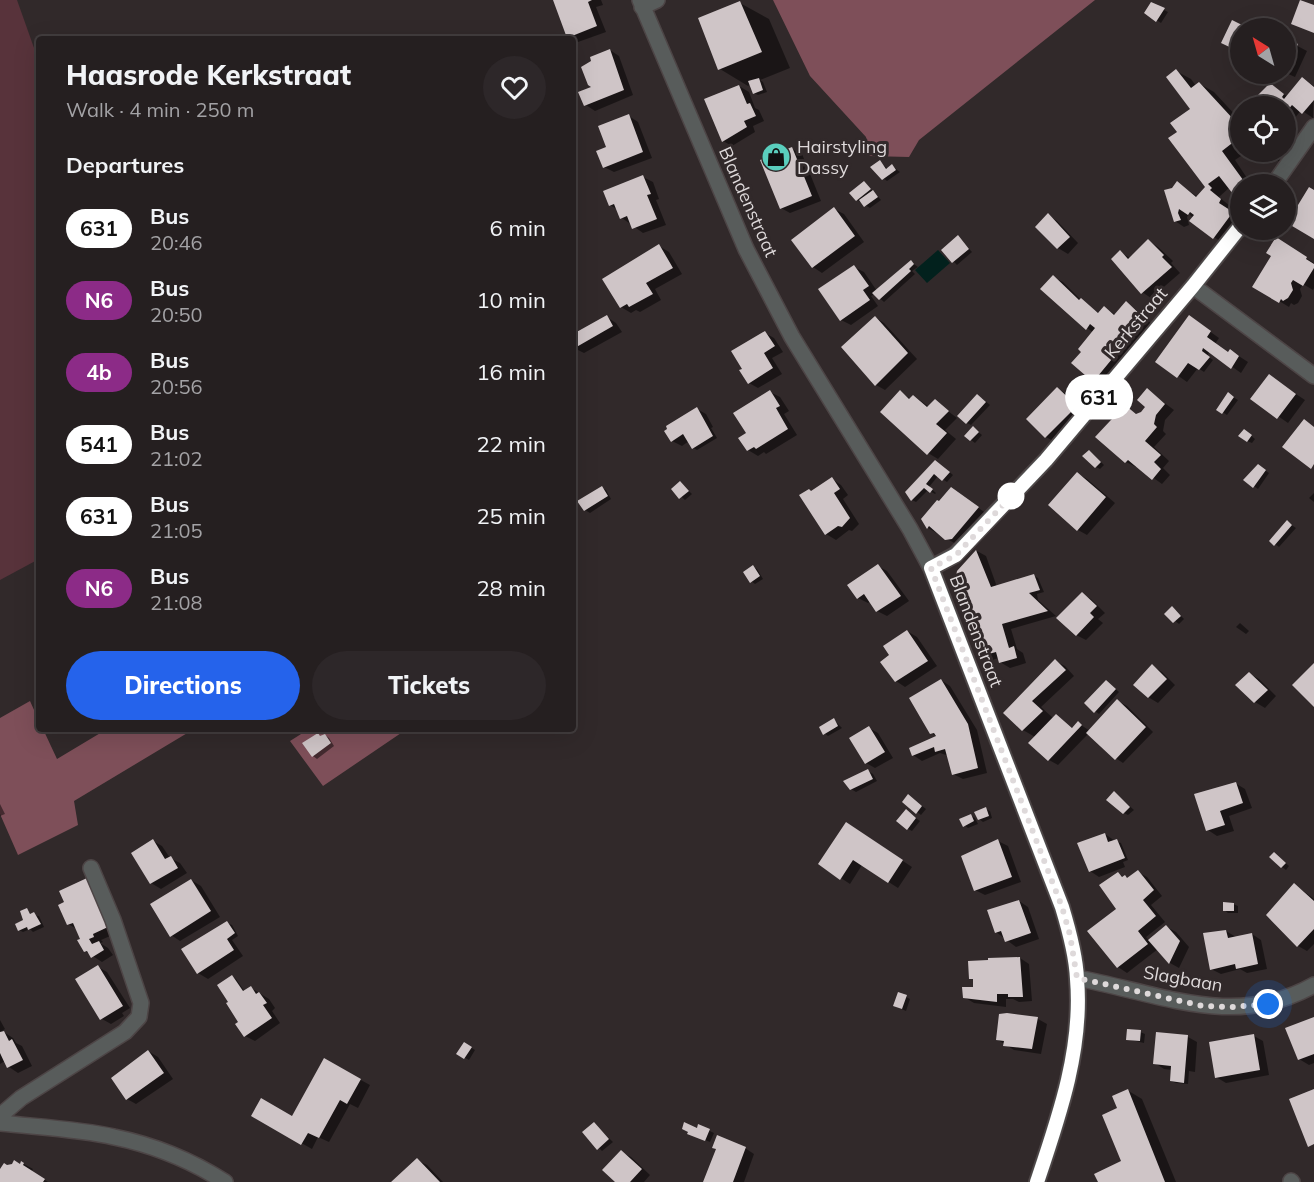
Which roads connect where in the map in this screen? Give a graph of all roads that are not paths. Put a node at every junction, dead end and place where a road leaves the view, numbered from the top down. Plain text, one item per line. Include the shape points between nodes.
1 (657, 0) edge
2 (641, 3) edge
3 (1314, 127) edge
4 (1281, 174) edge
5 (1230, 240) edge
6 (1193, 286) junction
7 (1314, 376) edge
8 (931, 568) junction
9 (91, 868) dead end
10 (1077, 978) junction
11 (1314, 985) edge
12 (0, 1116) edge
13 (0, 1123) edge
14 (225, 1182) edge
15 (1037, 1182) edge

1 - 2 street
2 - 8 street, Blandenstraat via 752,259 792,337
3 - 4 street
5 - 6 street, Kerkstraat
6 - 7 street
6 - 8 street, Kerkstraat via 1046,460 956,555
8 - 10 street, Blandenstraat via 1062,907
9 - 12 street via 141,1003 140,1017 125,1032 21,1098
10 - 11 street, Slagbaan via 1203,1006 1233,1007 1268,1004
10 - 15 street, Blandenstraat via 1075,1045
13 - 14 street via 113,1136 154,1148

